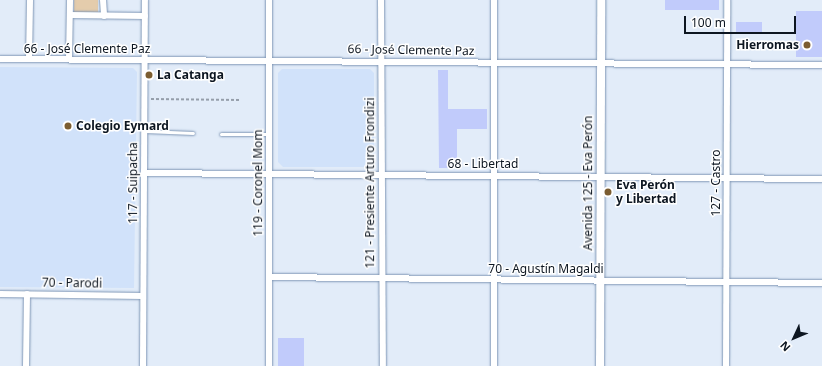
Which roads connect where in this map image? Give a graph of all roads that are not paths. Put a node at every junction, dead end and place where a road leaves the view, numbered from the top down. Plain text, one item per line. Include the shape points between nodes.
1 (30, 0) edge
2 (70, 0) edge
3 (103, 0) edge
4 (145, 0) edge
5 (269, 0) edge
6 (381, 0) edge
7 (494, 0) edge
8 (601, 0) edge
9 (727, 0) edge
10 (70, 15) junction
11 (104, 16) junction
12 (145, 16) junction
13 (0, 59) edge
14 (29, 59) junction
15 (70, 59) junction
16 (145, 60) junction
17 (269, 60) junction
18 (380, 60) junction
19 (492, 62) junction
20 (600, 64) junction
21 (727, 64) junction
22 (822, 65) edge
23 (145, 131) junction
24 (193, 133) dead end
25 (221, 134) dead end
26 (269, 134) junction
27 (144, 173) junction
28 (268, 173) junction
29 (492, 174) junction
30 (381, 175) junction
31 (599, 178) junction
32 (726, 178) junction
33 (822, 179) edge
34 (269, 277) junction
35 (494, 279) junction
36 (382, 280) junction
37 (600, 280) junction
38 (727, 282) junction
39 (822, 284) edge
40 (0, 294) edge
41 (27, 294) junction
42 (143, 296) junction
43 (26, 366) edge
44 (143, 366) edge
45 (269, 366) edge
46 (383, 366) edge
47 (494, 366) edge
48 (600, 366) edge
49 (726, 366) edge

1 - 14 street
2 - 10 street
3 - 11 street
4 - 12 street, 117 - Suipacha
5 - 17 street, 119 - Coronel Mom
6 - 18 street, 121 - Presiente Arturo Frondizi
7 - 19 street
8 - 20 main road, Avenida 125 - Eva Perón
9 - 21 street, 127 - Castro
10 - 11 street
10 - 15 street
11 - 12 street
12 - 16 street, 117 - Suipacha
13 - 14 street, 66 - José Clemente Paz
14 - 15 street, 66 - José Clemente Paz
15 - 16 street, 66 - José Clemente Paz
16 - 17 street, 66 - José Clemente Paz
16 - 23 street, 117 - Suipacha
17 - 18 street, 66 - José Clemente Paz
17 - 26 street, 119 - Coronel Mom
18 - 19 street, 66 - José Clemente Paz
18 - 30 street, 121 - Presiente Arturo Frondizi
19 - 20 street, 66 - José Clemente Paz
19 - 29 street
20 - 21 street, 66 - José Clemente Paz
20 - 31 main road, Avenida 125 - Eva Perón
21 - 22 street, 66 - José Clemente Paz
21 - 32 street, 127 - Castro
23 - 24 lane
23 - 27 street, 117 - Suipacha
25 - 26 lane
26 - 28 street, 119 - Coronel Mom
27 - 28 street, 68 - Libertad
27 - 42 street, 117 - Suipacha
28 - 30 street, 68 - Libertad
28 - 34 street, 119 - Coronel Mom
29 - 30 street, 68 - Libertad
29 - 31 street, 68 - Libertad
29 - 35 street
30 - 36 street, 121 - Presiente Arturo Frondizi
31 - 32 street, 68 - Libertad
31 - 37 main road, Avenida 125 - Eva Perón
32 - 33 street, 68 - Libertad
32 - 38 street, 127 - Castro
34 - 36 street, 70 - Agustín Magaldi
34 - 45 street, 119 - Coronel Mom
35 - 36 street, 70 - Agustín Magaldi
35 - 37 street, 70 - Agustín Magaldi
35 - 47 street
36 - 46 street, 121 - Presiente Arturo Frondizi
37 - 38 street, 70 - Agustín Magaldi
37 - 48 main road, Avenida 125 - Eva Perón
38 - 39 street, 70 - Agustín Magaldi
38 - 49 street, 127 - Castro
40 - 41 street, 70 - Parodi
41 - 42 street, 70 - Parodi
41 - 43 street
42 - 44 street, 117 - Suipacha

